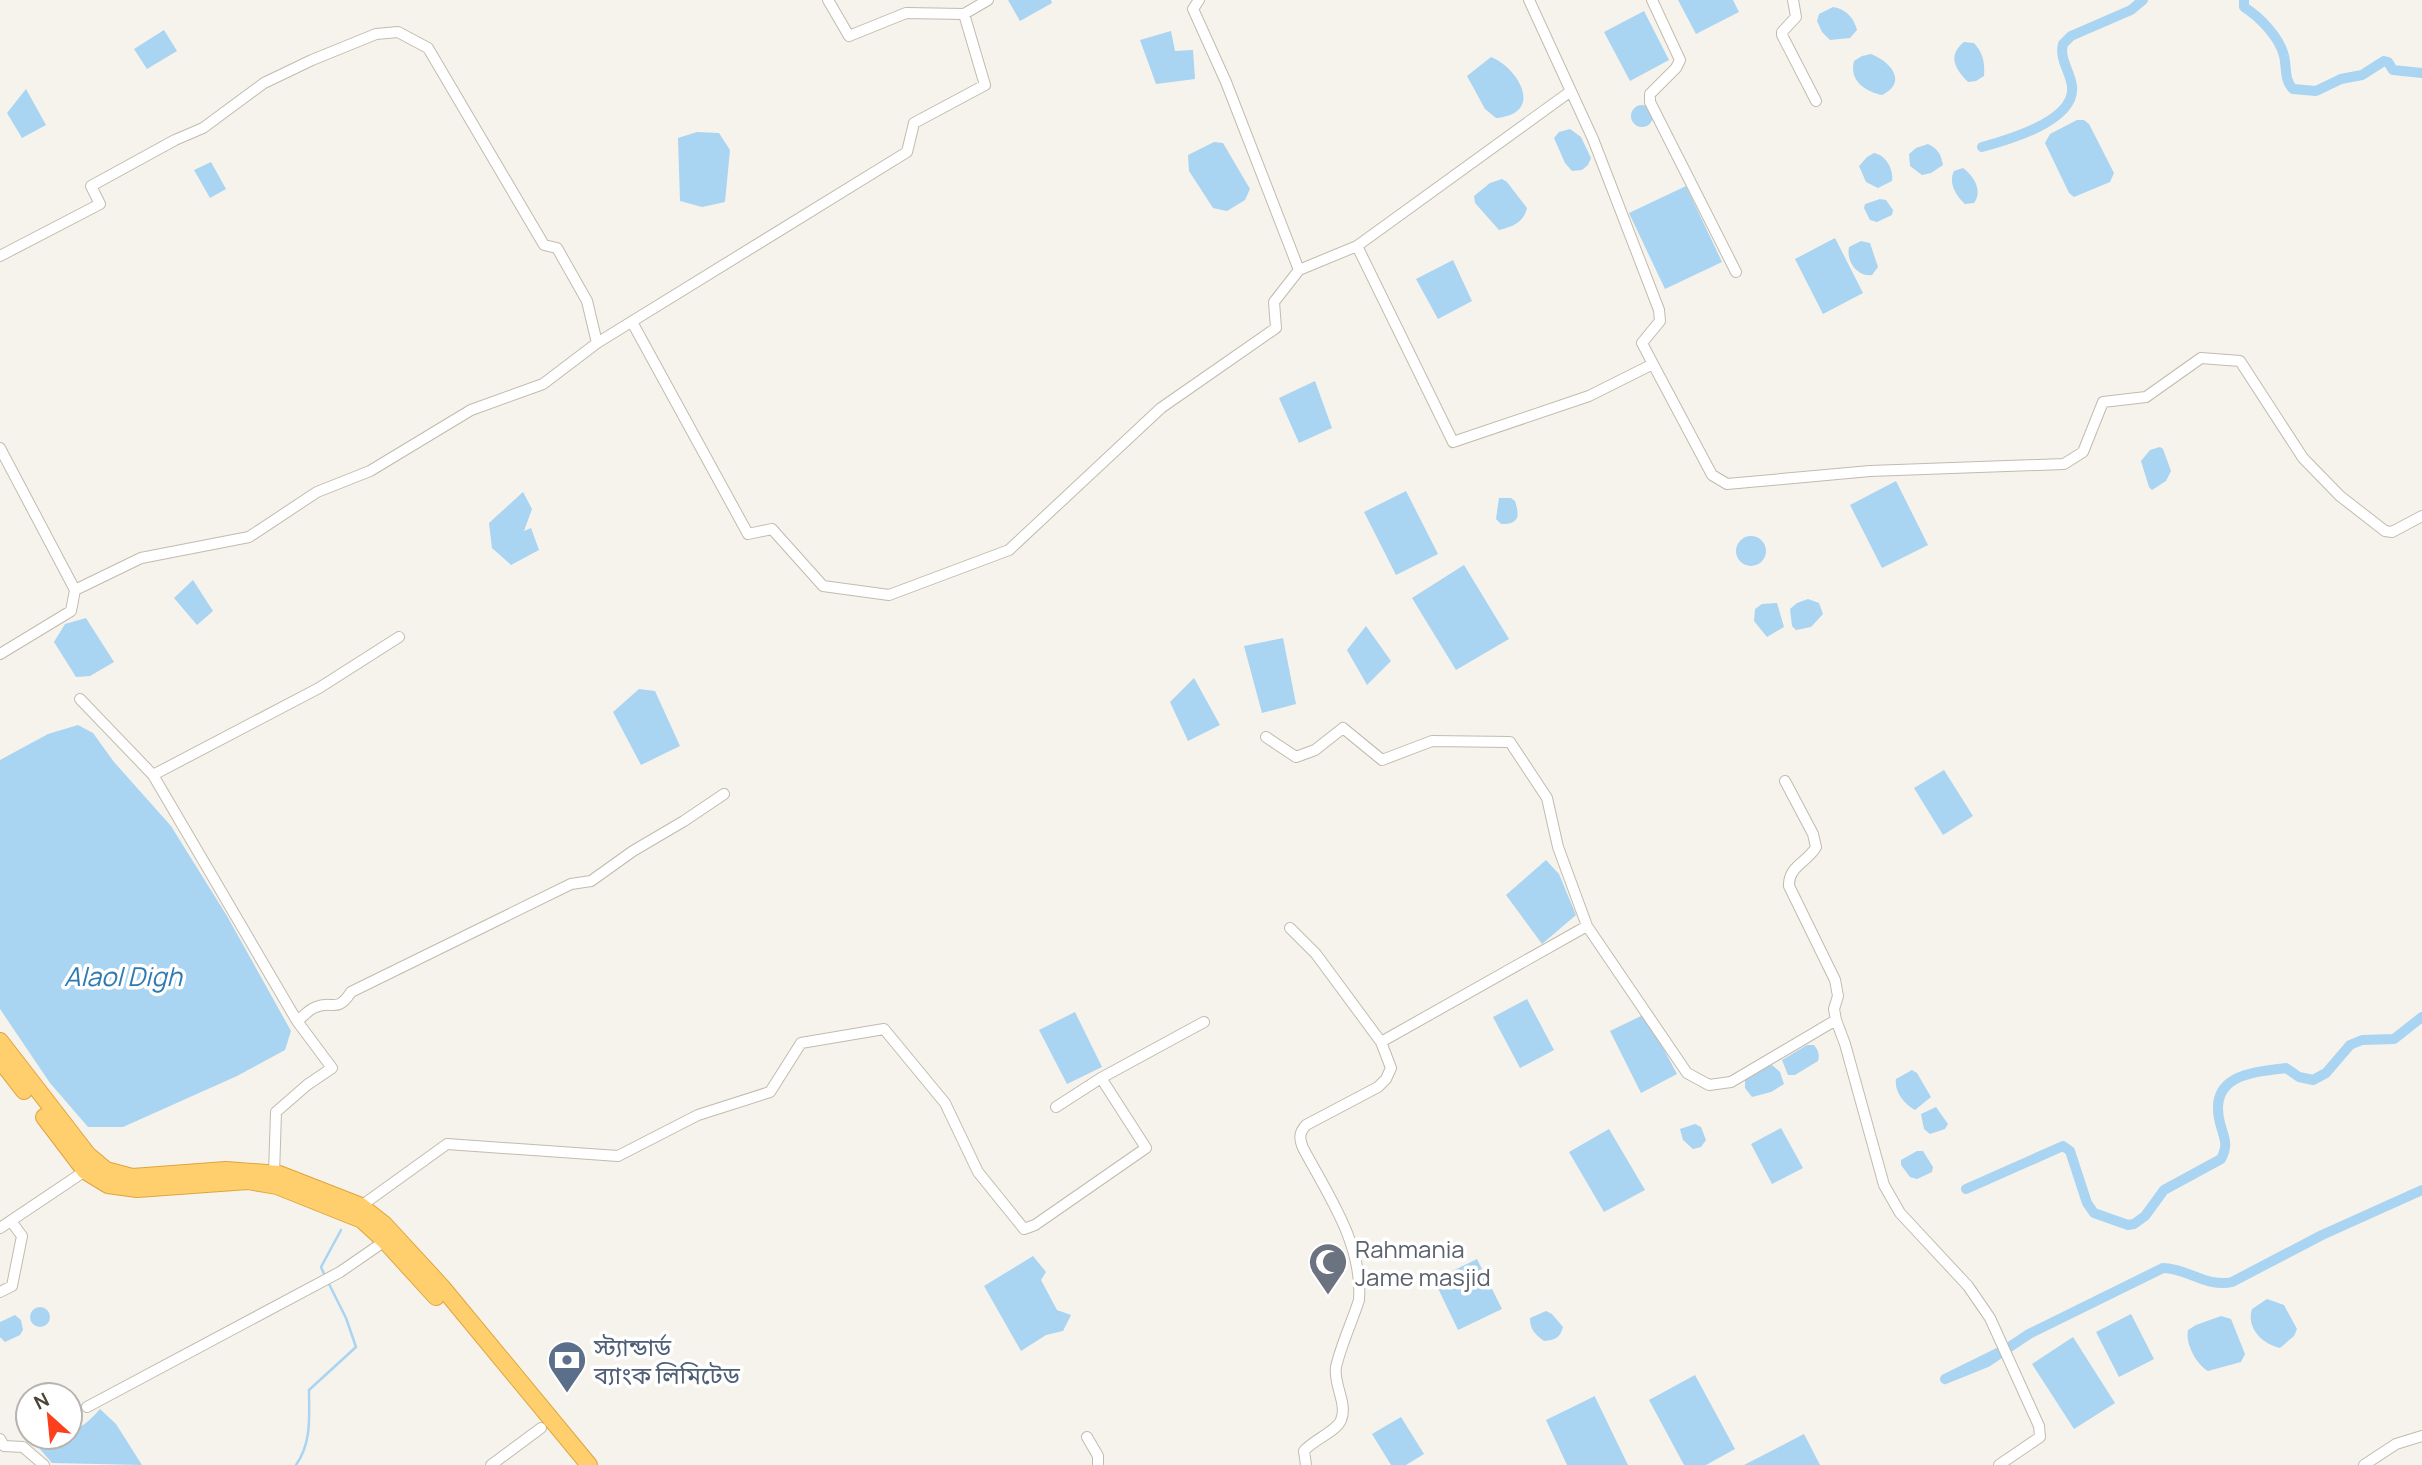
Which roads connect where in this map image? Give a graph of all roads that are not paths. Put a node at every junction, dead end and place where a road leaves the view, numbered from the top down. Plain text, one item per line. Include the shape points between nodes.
1 (828, 0) edge
2 (988, 0) edge
3 (1199, 0) edge
4 (1530, 0) edge
5 (1652, 0) edge
6 (1793, 0) edge
7 (964, 14) junction
8 (1571, 91) junction
9 (1816, 100) dead end
10 (1357, 246) junction
11 (0, 256) edge
12 (1299, 270) junction
13 (1736, 272) dead end
14 (632, 322) junction
15 (597, 343) junction
16 (1653, 364) junction
17 (0, 448) edge
18 (2422, 516) edge
19 (75, 590) junction
20 (399, 637) dead end
21 (0, 654) edge
22 (80, 699) dead end
23 (1266, 737) dead end
24 (153, 775) junction
25 (1785, 781) dead end
26 (724, 794) dead end
27 (1587, 926) junction
28 (1290, 928) dead end
29 (1836, 1020) junction
30 (297, 1021) junction
31 (1203, 1023) dead end
32 (0, 1041) edge
33 (1381, 1042) junction
34 (0, 1060) edge
35 (1101, 1079) junction
36 (1056, 1107) dead end
37 (85, 1171) junction
38 (274, 1174) junction
39 (361, 1206) junction
40 (11, 1221) junction
41 (0, 1228) edge
42 (385, 1241) junction
43 (0, 1292) edge
44 (87, 1407) dead end
45 (541, 1427) dead end
46 (2422, 1436) edge
47 (1087, 1437) dead end
48 (0, 1438) edge
49 (44, 1465) edge
50 (491, 1465) edge
51 (578, 1465) edge
52 (589, 1465) edge
53 (1098, 1465) edge
54 (1307, 1465) edge
55 (1999, 1465) edge
56 (2364, 1465) edge

1 - 7 street via 849,36 906,13
2 - 7 street
3 - 12 street via 1194,9
4 - 8 street
5 - 13 street via 1680,60 1650,94 1650,102
6 - 9 street via 1796,16 1782,35
7 - 14 street via 985,85 914,123 908,152
8 - 10 street
8 - 16 street via 1661,317 1642,343
10 - 12 street
10 - 16 street via 1453,442 1588,396
11 - 15 street via 100,204 91,186 203,128 264,83 376,34 398,33 428,48 544,246 556,248 587,301
12 - 14 street via 1274,302 1276,328 1161,408 1009,550 889,595 823,586 772,529 748,534
14 - 15 street
15 - 19 street via 543,384 471,410 370,471 317,492 249,537 141,558
16 - 18 street via 1712,475 1727,484 1870,471 2064,464 2083,452 2103,402 2146,397 2201,358 2241,361 2302,458 2340,496 2385,531
17 - 19 street
19 - 21 street via 71,611
20 - 24 street via 319,688
22 - 24 street
23 - 27 street via 1296,757 1315,750 1343,728 1382,760 1432,741 1510,742 1547,798 1558,847
24 - 30 street
25 - 29 street via 1816,841 1813,854 1792,871 1789,886 1835,980
26 - 30 street via 591,881 570,884 351,992 334,1007 317,1006
27 - 29 street via 1687,1073 1709,1085 1731,1082
27 - 33 street
28 - 33 street via 1316,954
29 - 55 street via 1884,1185 1900,1213 1968,1286 1990,1318 2039,1426 2040,1437
30 - 38 street via 332,1069 276,1112
31 - 35 street
32 - 38 highway via 88,1155 106,1170 132,1177 226,1170
33 - 54 street via 1391,1068 1386,1079 1301,1131 1303,1148 1349,1235 1360,1289 1336,1368 1341,1420 1310,1443 1304,1451
34 - 37 highway
35 - 36 street
35 - 39 street via 1146,1148 1024,1229 978,1172 945,1103 884,1029 801,1044 770,1092 698,1115 618,1156 447,1144
37 - 40 street
37 - 42 highway via 108,1185 137,1189 248,1181 276,1186 362,1220
38 - 39 highway
39 - 52 highway via 384,1224 442,1287
40 - 41 street
40 - 43 street via 22,1236 12,1286
42 - 44 street via 312,1288
42 - 51 highway via 477,1342
45 - 50 street
46 - 56 street via 2396,1444
47 - 53 street
48 - 49 street via 4,1446 23,1447

